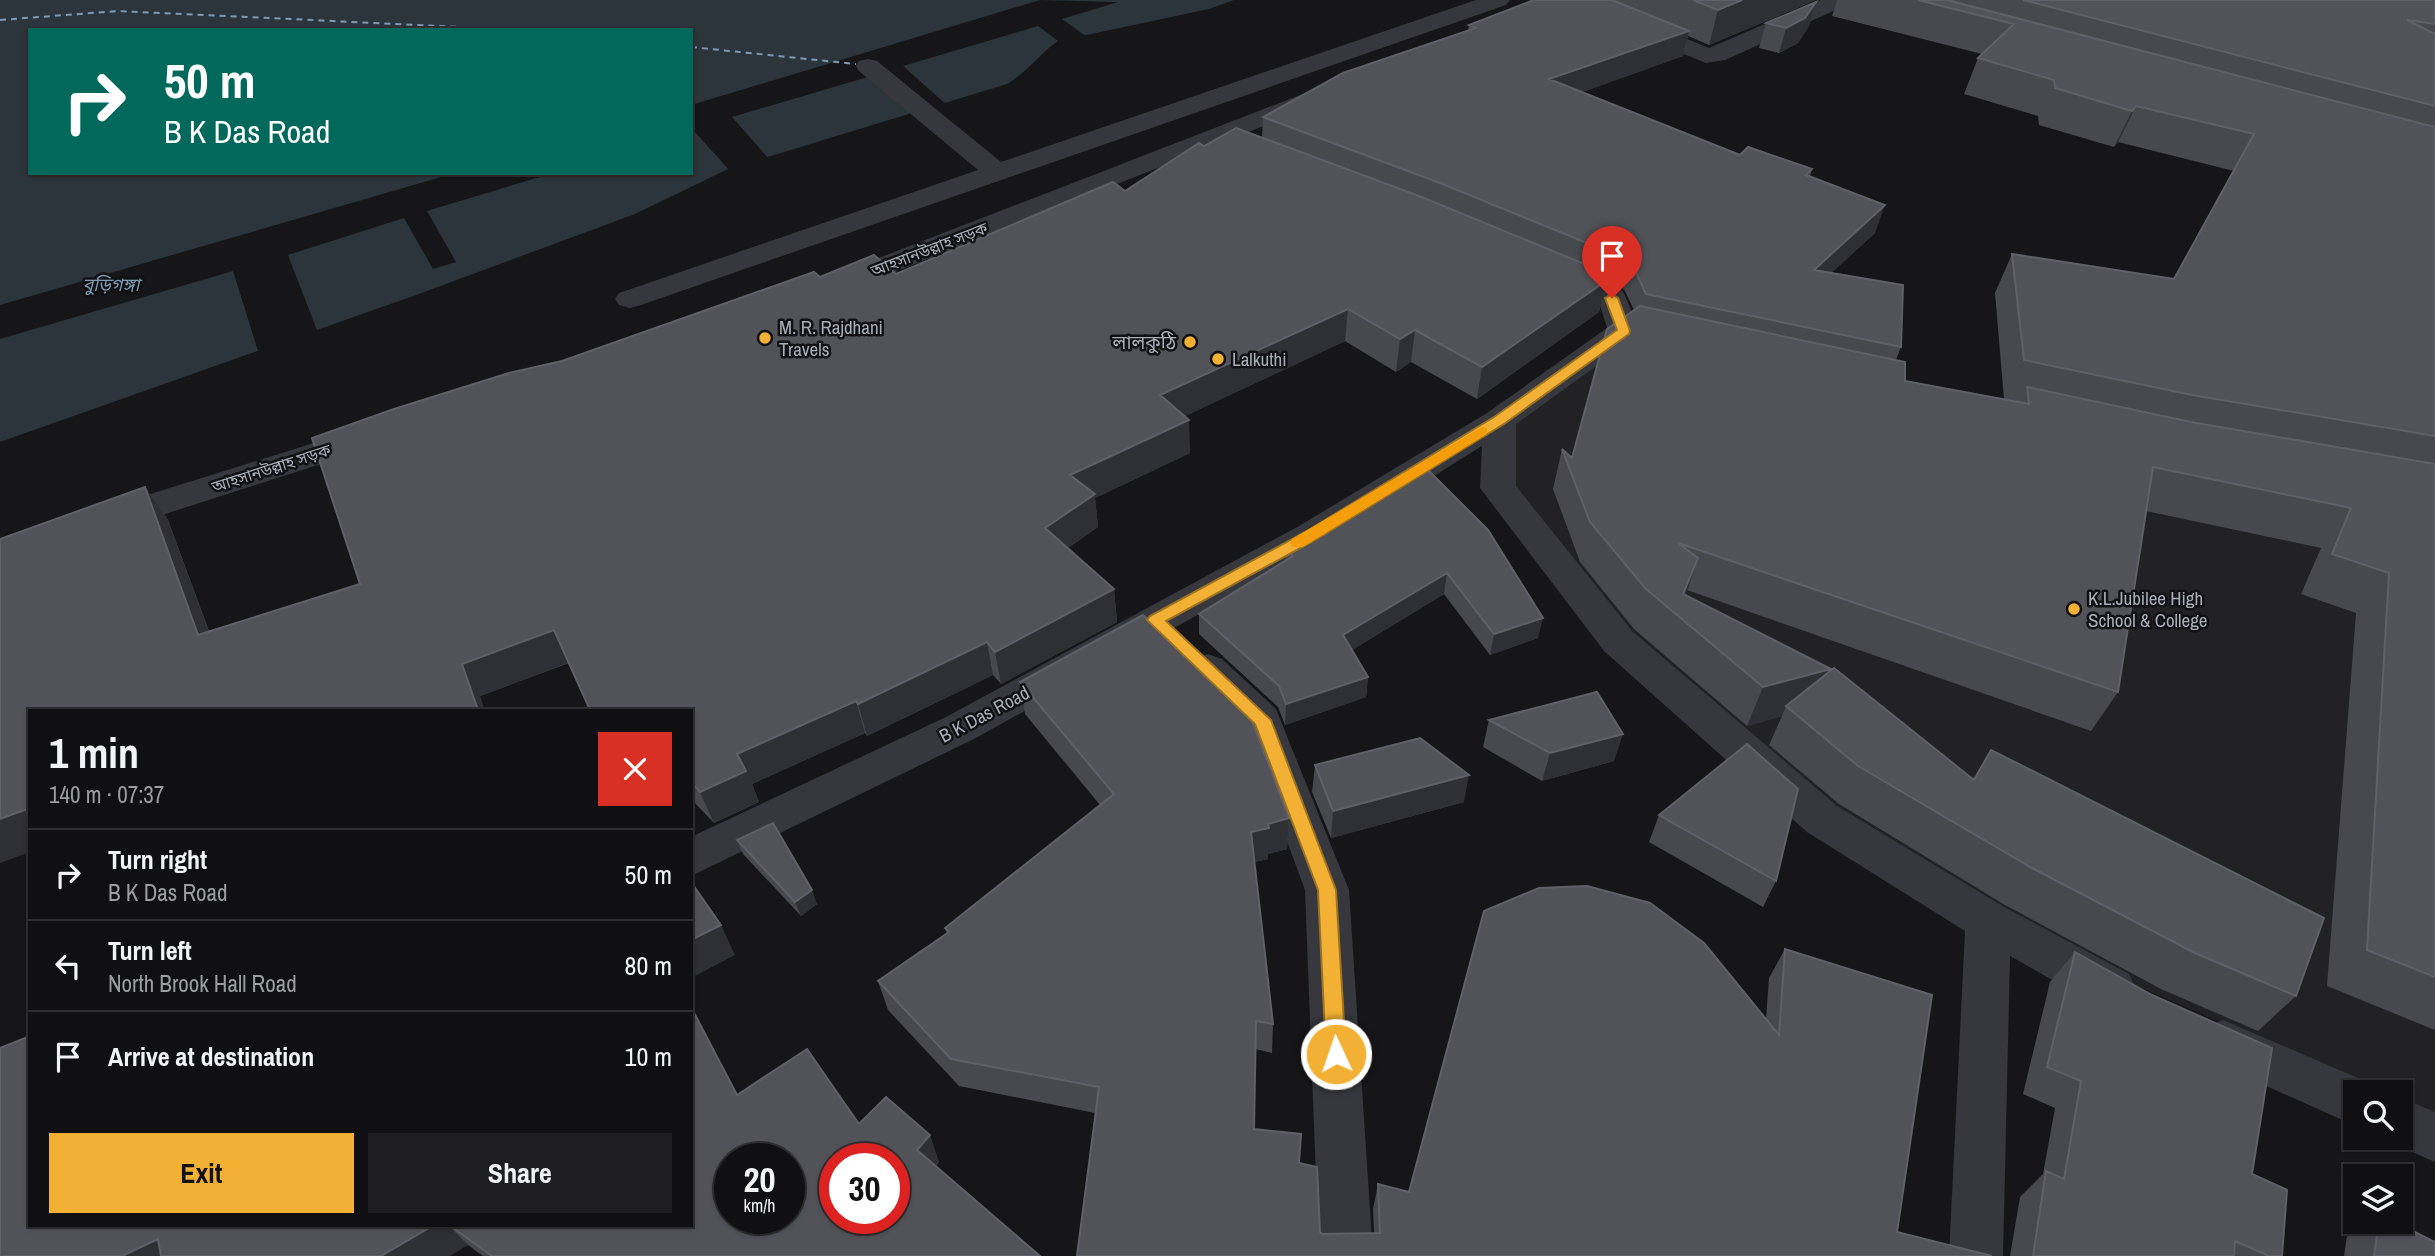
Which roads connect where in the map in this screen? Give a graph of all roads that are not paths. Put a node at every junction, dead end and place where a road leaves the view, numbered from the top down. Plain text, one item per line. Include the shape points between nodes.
1 (1498, 0) edge
2 (1564, 2) edge
3 (1909, 18) dead end
4 (868, 66) dead end
5 (1330, 91) edge
6 (1180, 108) junction
7 (1212, 137) junction
8 (1250, 151) edge
9 (997, 172) junction
10 (1537, 266) edge
11 (811, 294) edge
12 (630, 299) dead end
13 (1499, 421) junction
14 (399, 427) edge
15 (80, 529) edge
16 (1155, 620) junction
17 (693, 857) edge
18 (1988, 921) junction
19 (2143, 1006) edge
20 (2190, 1028) edge
21 (2343, 1096) edge
22 (2413, 1127) edge
23 (2435, 1137) edge
24 (1346, 1256) edge
25 (1976, 1256) edge

1 - 6 street
2 - 3 street via 1706,56 1838,1
4 - 9 street
5 - 7 street, আহসানউল্লাহ সড়ক
6 - 7 street
6 - 9 street
7 - 8 street
7 - 11 street, আহসানউল্লাহ সড়ক
9 - 12 street
10 - 13 street, B K Das Road via 1612,298 1638,334
13 - 16 street, B K Das Road via 1312,535
13 - 18 street via 1498,488 1618,641 1822,819
14 - 15 street, আহসানউল্লাহ সড়ক
16 - 17 street, B K Das Road via 960,728
16 - 24 street via 1262,720 1327,890
18 - 19 street
18 - 25 street
20 - 21 street
22 - 23 street

